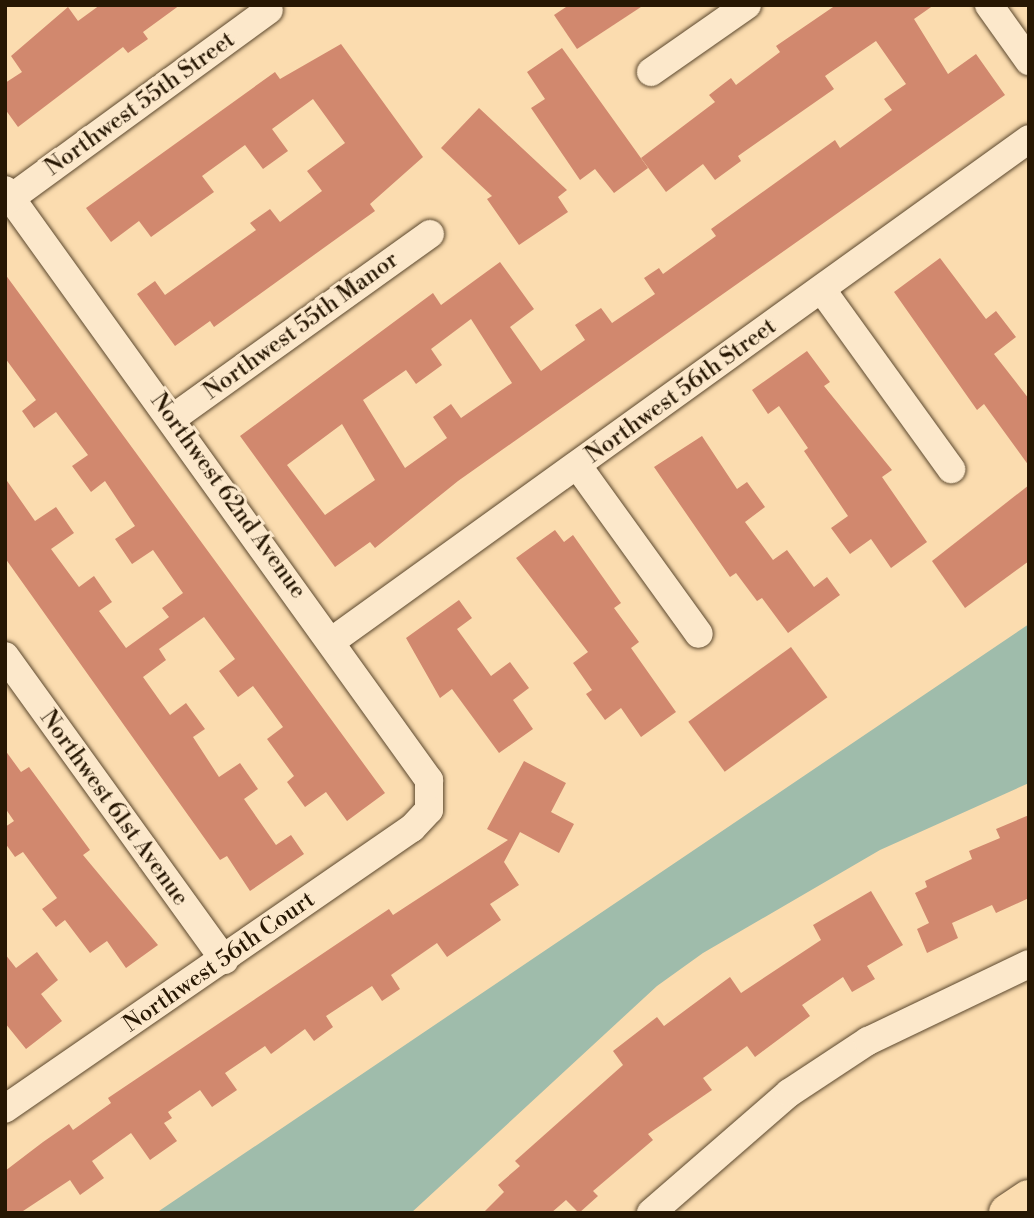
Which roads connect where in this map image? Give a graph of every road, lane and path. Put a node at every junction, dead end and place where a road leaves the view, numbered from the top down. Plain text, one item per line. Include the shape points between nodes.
1 (747, 5) edge
2 (989, 5) edge
3 (269, 10) dead end
4 (1029, 61) edge
5 (652, 72) dead end
6 (1029, 139) edge
7 (8, 194) edge
8 (430, 234) dead end
9 (822, 290) junction
10 (173, 418) junction
11 (577, 465) junction
12 (951, 469) dead end
13 (699, 634) dead end
14 (332, 641) junction
15 (5, 656) edge
16 (429, 810) joint
17 (223, 960) junction
18 (1029, 964) edge
19 (5, 1110) edge
20 (1029, 1199) edge
21 (651, 1213) edge
22 (1008, 1213) edge

1 - 5 street
2 - 4 street
3 - 7 street, Northwest 55th Street
6 - 9 street, Northwest 56th Street
7 - 10 street, Northwest 62nd Avenue
8 - 10 street, Northwest 55th Manor
9 - 11 street, Northwest 56th Street
9 - 12 street
10 - 14 street, Northwest 62nd Avenue
11 - 13 street
11 - 14 street, Northwest 56th Street
14 - 16 street, Northwest 62nd Avenue via 429,780
15 - 17 street, Northwest 61st Avenue
16 - 17 street, Northwest 56th Court via 412,828
17 - 19 street, Northwest 56th Court
18 - 21 street via 868,1041 789,1093
20 - 22 highway

